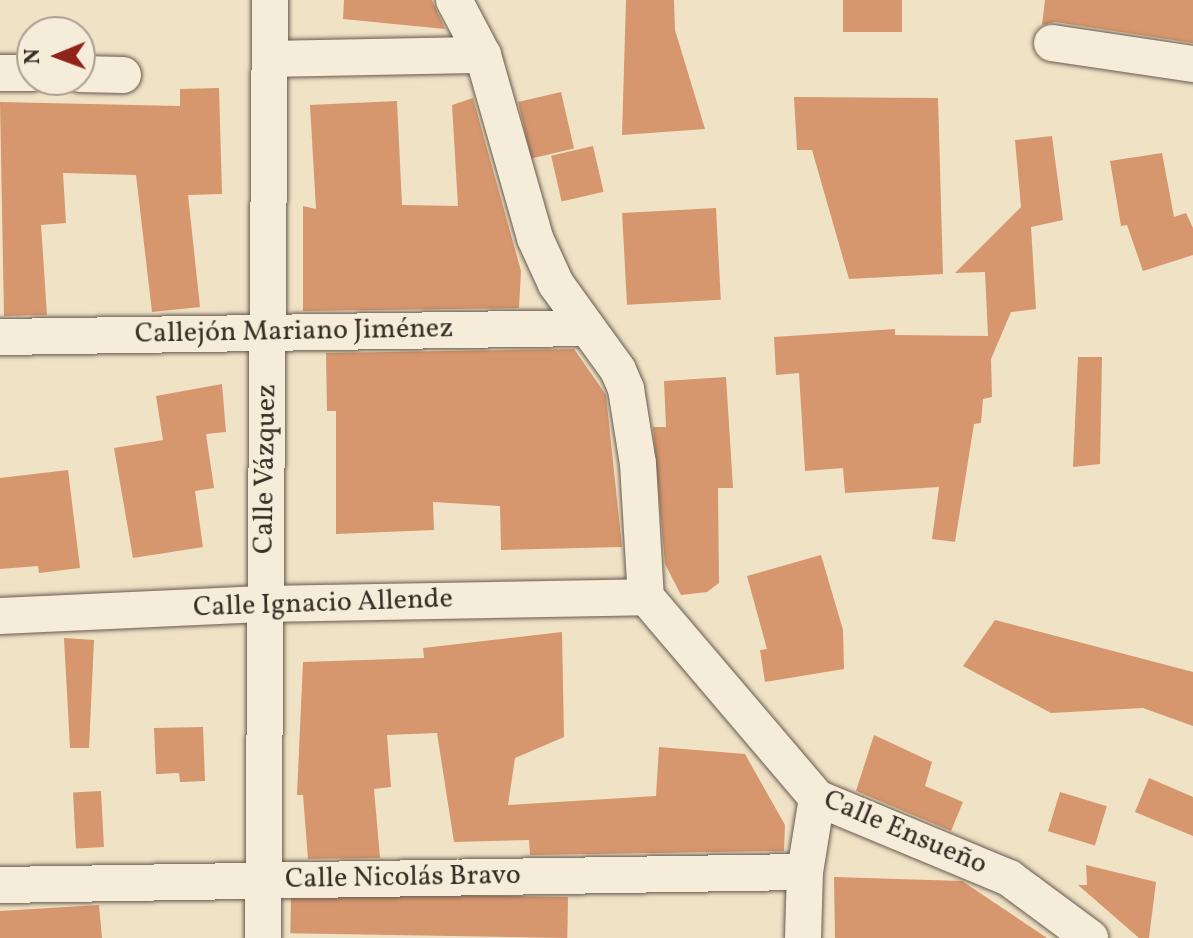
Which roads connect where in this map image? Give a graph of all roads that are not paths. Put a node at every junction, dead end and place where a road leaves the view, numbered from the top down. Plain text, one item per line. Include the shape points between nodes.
1 (270, 0) edge
2 (454, 0) edge
3 (1052, 43) dead end
4 (483, 55) junction
5 (272, 59) junction
6 (1193, 64) edge
7 (96, 74) edge
8 (123, 75) dead end
9 (587, 328) junction
10 (269, 333) junction
11 (0, 337) edge
12 (646, 597) junction
13 (263, 604) junction
14 (0, 616) edge
15 (817, 798) junction
16 (805, 872) junction
17 (262, 881) junction
18 (0, 885) edge
19 (263, 938) edge
20 (803, 938) edge
21 (1090, 938) edge

1 - 5 street, Calle Vázquez
2 - 4 street
3 - 6 street
4 - 5 street
4 - 9 street via 535,238 556,284
5 - 10 street, Calle Vázquez
7 - 8 street
9 - 10 street, Callejón Mariano Jiménez
9 - 12 street via 626,389 638,464
10 - 11 street, Callejón Mariano Jiménez
10 - 13 street, Calle Vázquez
12 - 13 street, Calle Ignacio Allende
12 - 15 street, Calle Ensueño
13 - 14 street, Calle Ignacio Allende
13 - 17 street, Calle Vázquez
15 - 16 street
15 - 21 street, Calle Ensueño via 1009,878
16 - 17 street, Calle Nicolás Bravo
16 - 20 street
17 - 18 street, Calle Nicolás Bravo
17 - 19 street, Calle Vázquez

